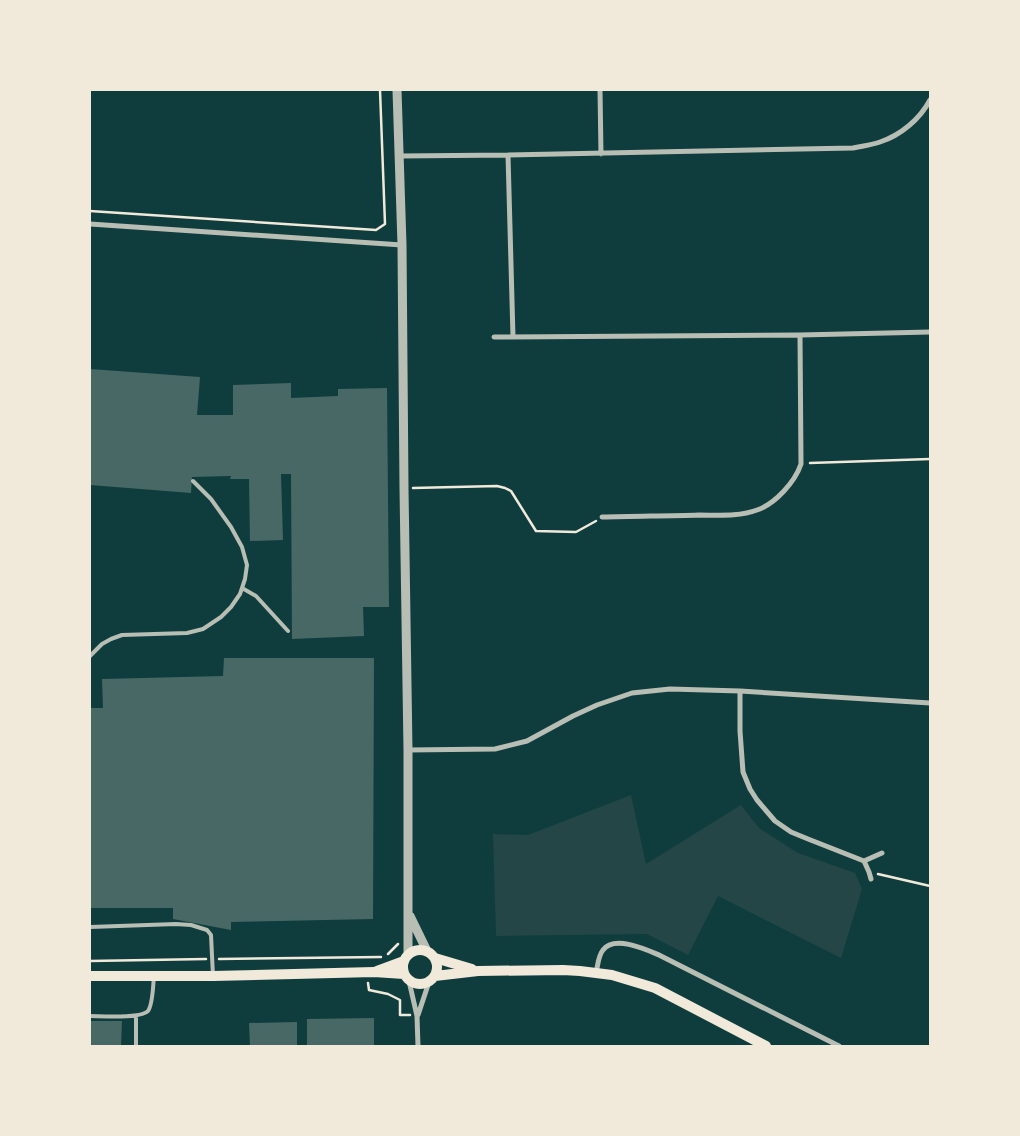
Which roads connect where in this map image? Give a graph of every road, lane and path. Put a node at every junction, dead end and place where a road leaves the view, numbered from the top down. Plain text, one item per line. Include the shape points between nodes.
1 (380, 90) edge
2 (398, 90) edge
3 (600, 90) edge
4 (930, 100) edge
5 (601, 154) junction
6 (508, 155) junction
7 (400, 156) junction
8 (90, 211) edge
9 (90, 224) edge
10 (402, 245) junction
11 (930, 332) edge
12 (800, 335) junction
13 (513, 336) junction
14 (494, 337) dead end
15 (930, 459) edge
16 (801, 464) junction
17 (192, 481) dead end
18 (404, 488) junction
19 (602, 517) joint
20 (242, 588) junction
21 (288, 631) dead end
22 (90, 656) edge
23 (740, 691) junction
24 (930, 703) edge
25 (408, 750) junction
26 (882, 853) dead end
27 (864, 861) junction
28 (869, 872) junction
29 (871, 879) dead end
30 (930, 886) edge
31 (408, 913) junction
32 (90, 927) edge
33 (399, 942) dead end
34 (431, 955) junction
35 (365, 957) junction
36 (406, 958) junction
37 (212, 959) junction
38 (90, 961) edge
39 (478, 971) junction
40 (370, 973) junction
41 (596, 973) junction
42 (90, 976) edge
43 (154, 976) junction
44 (213, 976) junction
45 (407, 978) junction
46 (432, 979) junction
47 (90, 1016) edge
48 (136, 1016) junction
49 (417, 1016) junction
50 (136, 1046) edge
51 (418, 1046) edge
52 (766, 1046) edge
53 (838, 1046) edge

1 - 8 path via 385,224 376,230
2 - 7 street
3 - 5 street
4 - 5 street via 898,135 854,148
5 - 6 street
6 - 7 street
6 - 13 street
7 - 10 street
9 - 10 street
10 - 18 street
11 - 12 street
12 - 13 street
12 - 16 street
13 - 14 street
15 - 16 path
16 - 19 street via 780,495 756,510 733,515
17 - 20 lane via 212,499 242,547 247,565
18 - 19 path via 505,488 512,491 536,531 576,532
18 - 25 street
20 - 21 lane via 256,596
20 - 22 lane via 221,617 203,629 187,633 122,635 102,644
23 - 24 street
23 - 25 street via 670,689 632,693 597,705 527,741 495,749
23 - 27 street via 743,772 758,800 776,821 791,832
25 - 31 street
26 - 27 street
27 - 28 street
28 - 29 street
28 - 30 path
31 - 34 street
31 - 36 street
32 - 37 lane via 191,925 207,930 211,935
33 - 35 path via 386,957
34 - 36 main road via 420,950
34 - 39 main road
34 - 46 main road via 438,967
35 - 37 path
35 - 40 path
36 - 40 main road
36 - 45 main road via 403,968
37 - 38 path
37 - 44 lane
39 - 41 main road
39 - 46 main road
40 - 44 main road
40 - 45 main road
40 - 49 path via 369,990 400,1000 400,1015
41 - 52 main road via 655,988
41 - 53 street via 601,954 607,946 638,947
42 - 43 main road
43 - 44 main road
43 - 48 lane via 149,1010
45 - 46 main road via 419,985
45 - 49 street
46 - 49 street
47 - 48 lane
48 - 50 lane
49 - 51 street

